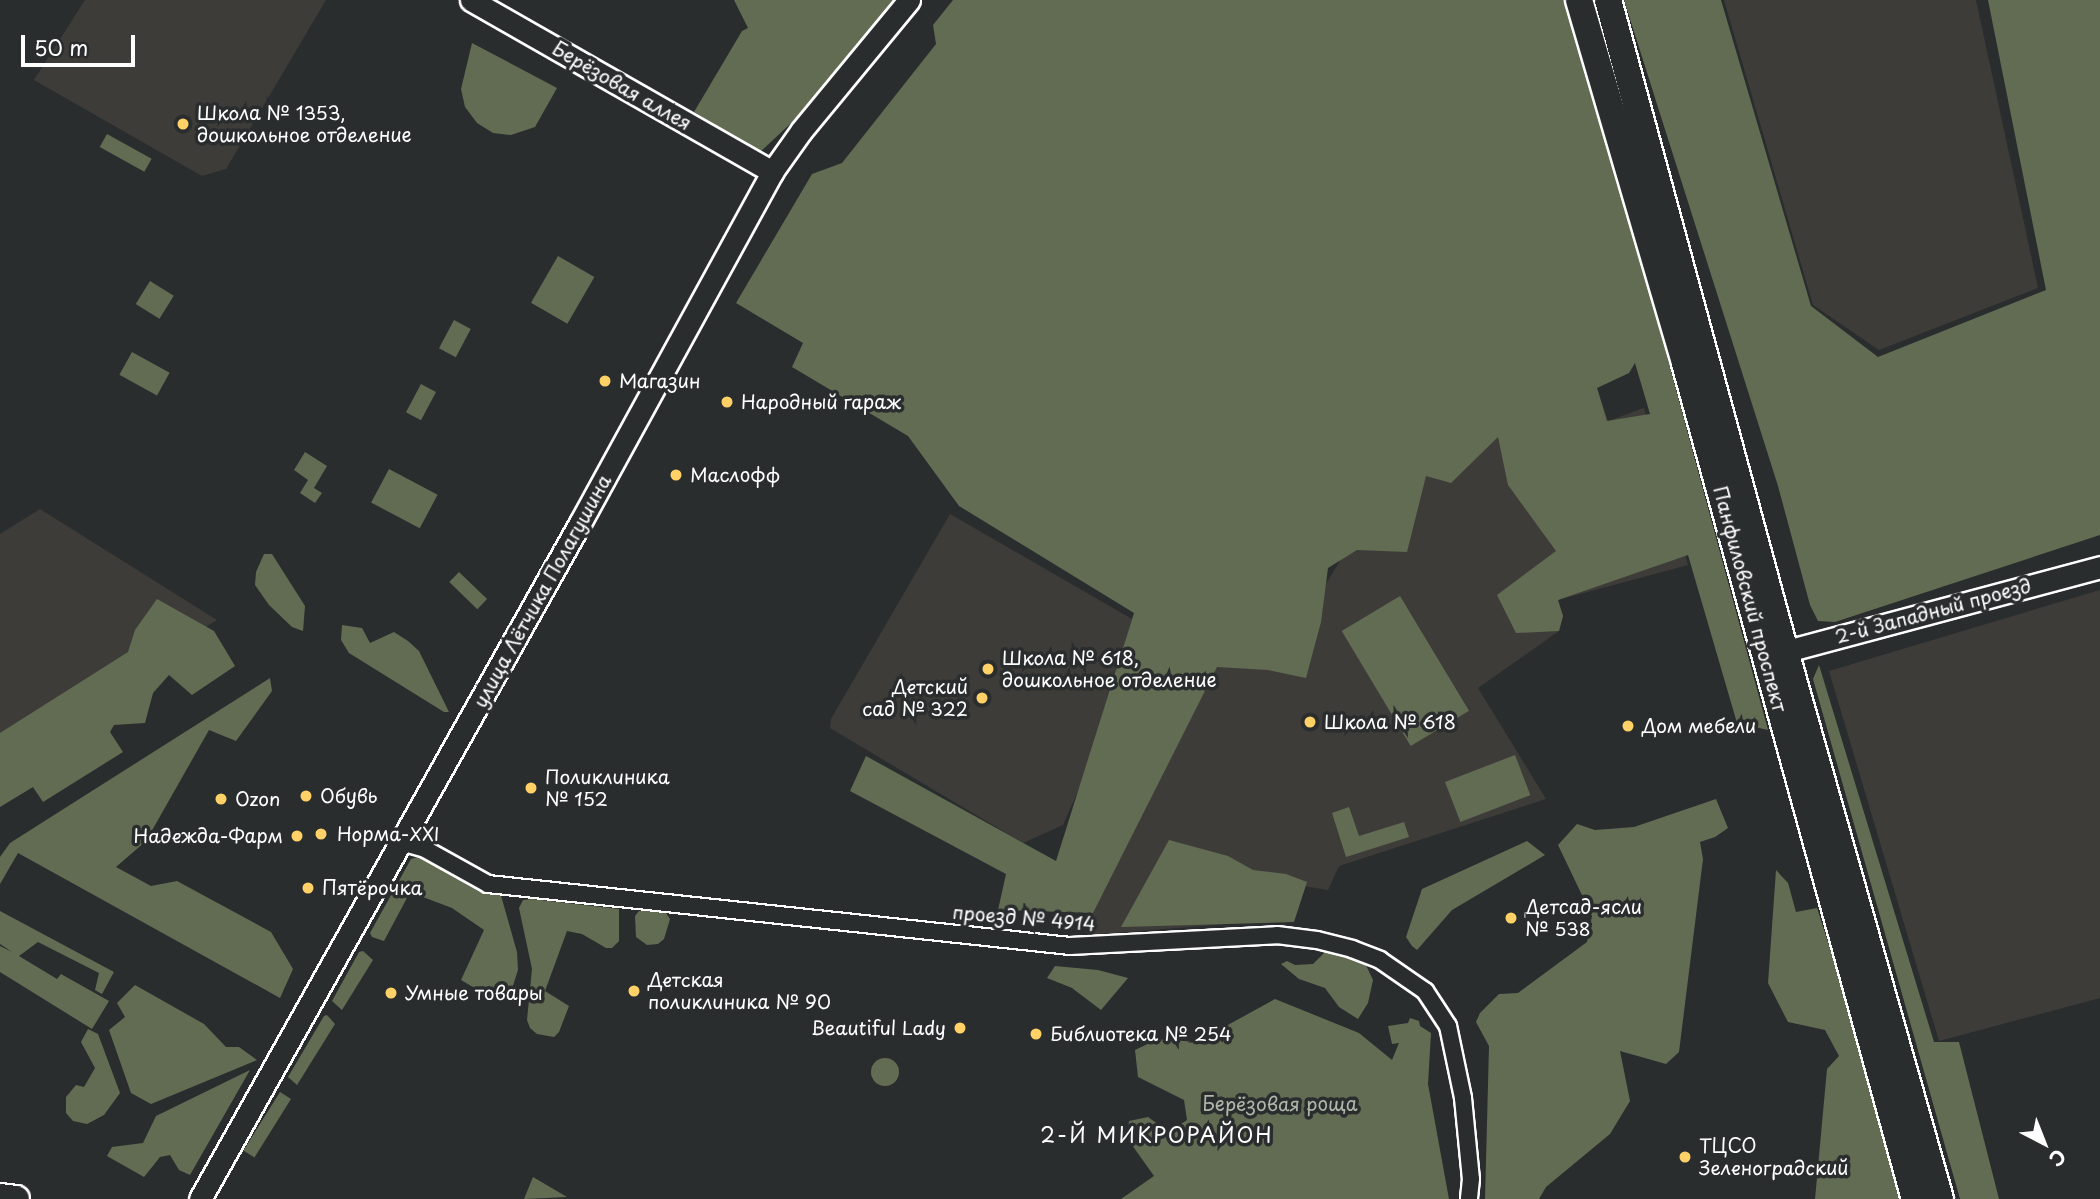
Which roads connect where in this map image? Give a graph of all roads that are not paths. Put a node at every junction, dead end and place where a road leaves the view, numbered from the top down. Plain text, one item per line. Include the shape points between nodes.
1 (471, 0) edge
2 (909, 0) edge
3 (1578, 0) edge
4 (1608, 0) edge
5 (772, 172) junction
6 (2100, 567) edge
7 (1776, 654) junction
8 (401, 842) junction
9 (0, 1197) edge
10 (16, 1199) edge
11 (200, 1199) edge
12 (1469, 1199) edge
13 (1915, 1199) edge
14 (1940, 1199) edge

1 - 5 street, Берёзовая аллея
2 - 5 street, улица Лётчика Полагушина
3 - 7 main road, Панфиловский проспект
4 - 7 main road, Панфиловский проспект
5 - 8 street, улица Лётчика Полагушина
6 - 7 street, 2-й Западный проезд
7 - 13 main road, Панфиловский проспект
7 - 14 main road, Панфиловский проспект
8 - 11 street, улица Лётчика Полагушина
8 - 12 street, проезд № 4914 via 425,849 488,884 1035,943 1089,947 1277,934 1352,949 1380,960 1425,991 1448,1026 1462,1098
9 - 10 main road

